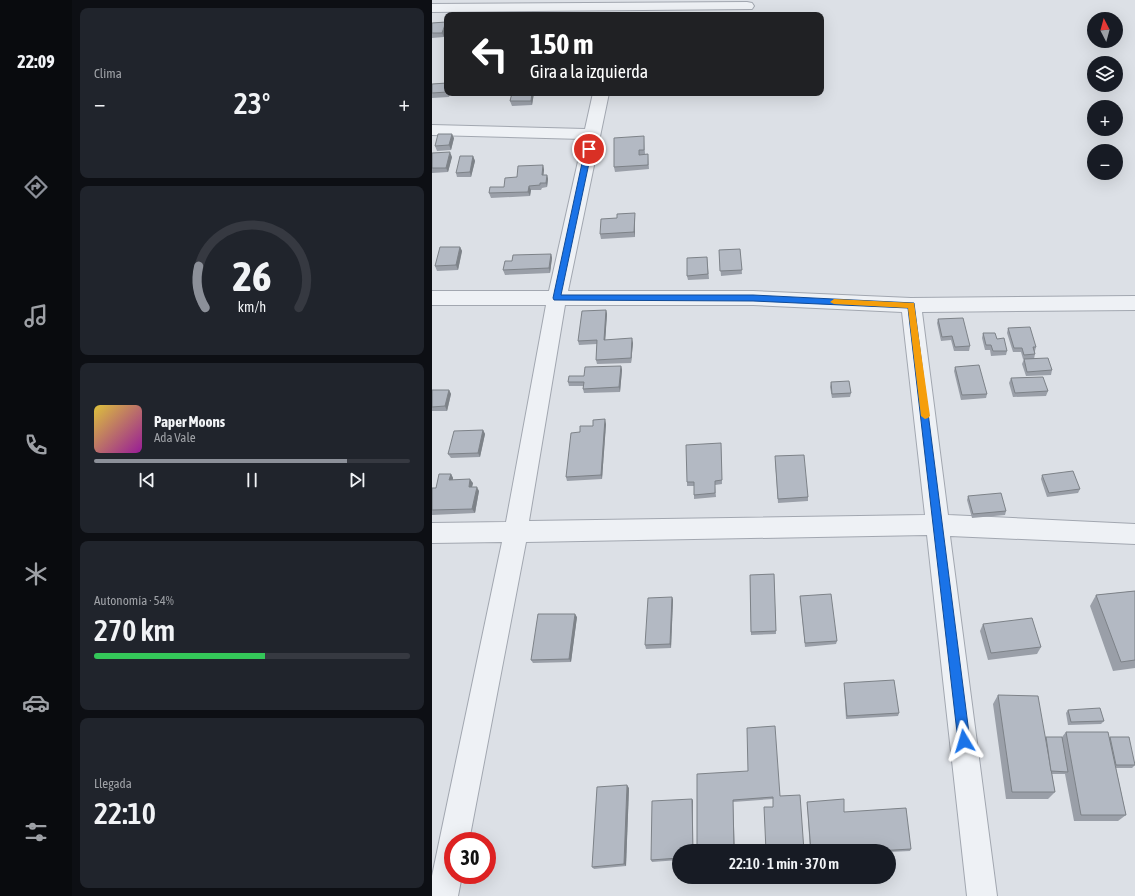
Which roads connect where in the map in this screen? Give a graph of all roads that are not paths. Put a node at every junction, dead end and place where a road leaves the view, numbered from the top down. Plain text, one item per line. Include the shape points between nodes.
1 (747, 6) dead end
2 (619, 7) edge
3 (432, 8) edge
4 (600, 96) edge
5 (432, 130) edge
6 (592, 134) junction
7 (432, 298) edge
8 (557, 298) junction
9 (1135, 303) edge
10 (911, 305) junction
11 (939, 525) junction
12 (516, 531) junction
13 (432, 533) edge
14 (1135, 534) edge
15 (456, 832) edge
16 (445, 884) edge
17 (443, 896) edge
18 (982, 896) edge

1 - 2 street
2 - 3 street
4 - 6 street
5 - 6 street
6 - 8 street
7 - 8 street
8 - 10 street via 753,298
8 - 12 street
9 - 10 street
10 - 11 street
11 - 12 street
11 - 14 street
11 - 18 street
12 - 13 street
12 - 15 street
16 - 17 street

